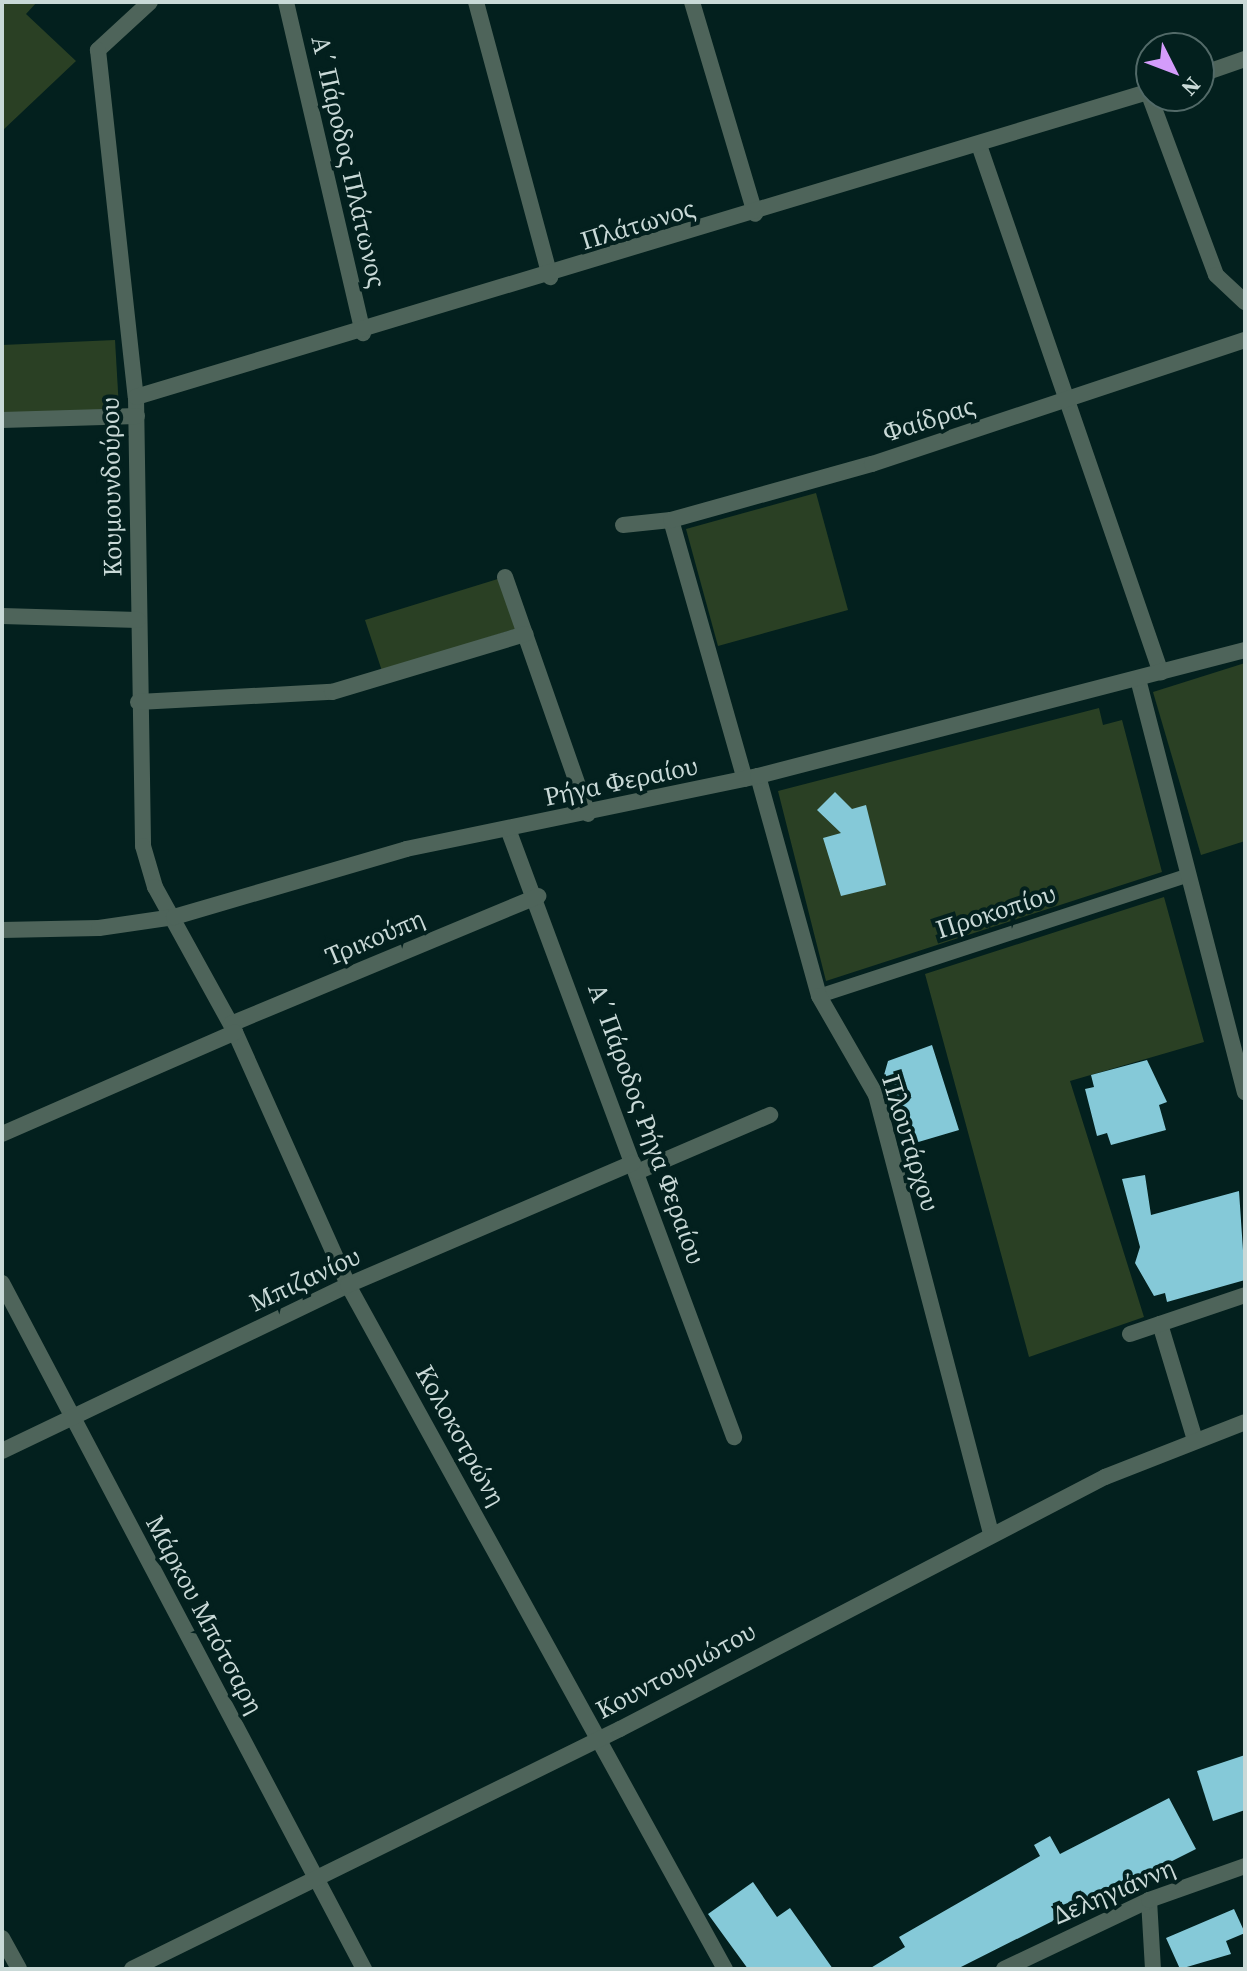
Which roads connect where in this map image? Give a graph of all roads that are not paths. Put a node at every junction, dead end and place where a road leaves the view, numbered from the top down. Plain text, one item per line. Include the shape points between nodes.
1 (150, 2) edge
2 (286, 2) edge
3 (476, 2) edge
4 (692, 2) edge
5 (1245, 59) edge
6 (1215, 69) edge
7 (1135, 97) edge
8 (1157, 112) edge
9 (979, 145) junction
10 (755, 214) junction
11 (550, 277) junction
12 (1245, 302) edge
13 (363, 333) junction
14 (1245, 340) edge
15 (136, 397) junction
16 (1064, 401) junction
17 (137, 416) junction
18 (2, 420) edge
19 (671, 520) junction
20 (623, 525) dead end
21 (505, 577) dead end
22 (2, 616) edge
23 (138, 620) junction
24 (525, 634) junction
25 (1245, 650) edge
26 (1161, 673) junction
27 (1138, 679) junction
28 (138, 702) junction
29 (752, 778) junction
30 (588, 814) junction
31 (508, 829) junction
32 (1189, 875) junction
33 (538, 896) junction
34 (174, 917) junction
35 (2, 930) edge
36 (819, 996) junction
37 (233, 1028) junction
38 (1245, 1092) edge
39 (770, 1115) dead end
40 (2, 1134) edge
41 (635, 1167) junction
42 (2, 1283) edge
43 (348, 1285) junction
44 (1245, 1295) edge
45 (1160, 1324) junction
46 (1130, 1334) dead end
47 (70, 1418) junction
48 (1245, 1422) edge
49 (734, 1437) dead end
50 (1195, 1440) junction
51 (2, 1451) edge
52 (991, 1533) junction
53 (601, 1738) junction
54 (1245, 1866) edge
55 (318, 1878) junction
56 (1149, 1900) junction
57 (2, 1938) edge
58 (19, 1969) edge
59 (132, 1969) edge
60 (364, 1969) edge
61 (725, 1969) edge
62 (1004, 1969) edge
63 (1153, 1969) edge

1 - 15 street, Κουμουνδούρου via 98,50
2 - 13 street, Α΄ Πάροδος Πλάτωνος
3 - 11 street
4 - 10 street
5 - 6 street
7 - 9 street, Πλάτωνος
8 - 12 street via 1216,275
9 - 10 street, Πλάτωνος
9 - 16 street
10 - 11 street, Πλάτωνος
11 - 13 street, Πλάτωνος
13 - 15 street, Πλάτωνος
14 - 16 street, Φαίδρας
15 - 17 street, Κουμουνδούρου
16 - 19 street, Φαίδρας
16 - 26 street
17 - 18 street
17 - 23 street, Κουμουνδούρου
19 - 20 street, Φαίδρας
19 - 29 street, Πλουτάρχου
21 - 24 street
22 - 23 street
23 - 28 street, Κουμουνδούρου
24 - 28 street via 332,692
24 - 30 street
25 - 26 street, Ρήγα Φεραίου
26 - 27 street, Ρήγα Φεραίου
27 - 29 street, Ρήγα Φεραίου
27 - 32 street
28 - 34 street, Κουμουνδούρου via 143,846
29 - 30 street, Ρήγα Φεραίου
29 - 36 street, Πλουτάρχου
30 - 31 street, Ρήγα Φεραίου
31 - 33 street, Α΄ Πάροδος Ρήγα Φεραίου
31 - 34 street, Ρήγα Φεραίου via 406,849
32 - 36 street, Προκοπίου
32 - 38 street
33 - 37 street, Τρικούπη
33 - 41 street, Α΄ Πάροδος Ρήγα Φεραίου
34 - 35 street, Ρήγα Φεραίου via 99,928
34 - 37 street, Κολοκοτρώνη
36 - 52 street, Πλουτάρχου via 876,1095
37 - 40 street, Τρικούπη
37 - 43 street, Κολοκοτρώνη
39 - 41 street, Μπιζανίου
41 - 43 street, Μπιζανίου
41 - 49 street, Α΄ Πάροδος Ρήγα Φεραίου
42 - 47 street, Μάρκου Μπότσαρη
43 - 47 street, Μπιζανίου
43 - 53 street, Κολοκοτρώνη
44 - 45 street
45 - 46 street
45 - 50 street
47 - 51 street, Μπιζανίου
47 - 55 street, Μάρκου Μπότσαρη
48 - 50 street, Κουντουριώτου
50 - 52 street, Κουντουριώτου
52 - 53 street, Κουντουριώτου
53 - 55 street, Κουντουριώτου
53 - 61 street, Κολοκοτρώνη
54 - 56 street, Δεληγιάννη
55 - 59 street, Κουντουριώτου
55 - 60 street, Μάρκου Μπότσαρη
56 - 62 street, Δεληγιάννη
56 - 63 street
57 - 58 street

